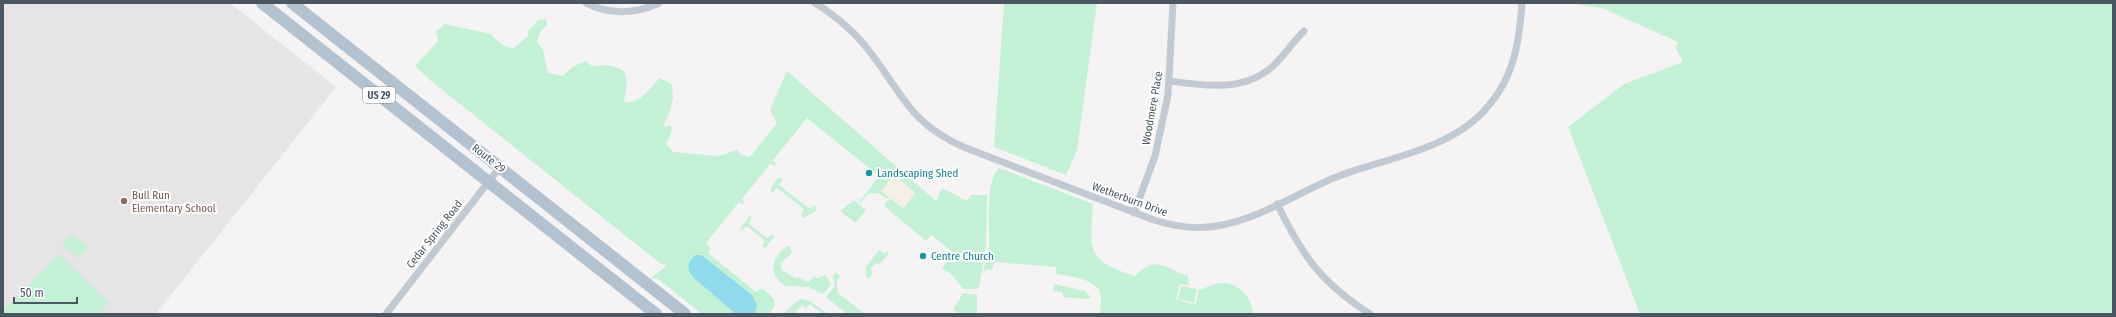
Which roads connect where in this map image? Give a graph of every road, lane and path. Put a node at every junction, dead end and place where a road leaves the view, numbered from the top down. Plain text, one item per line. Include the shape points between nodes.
1 (262, 3) edge
2 (292, 3) edge
3 (586, 3) edge
4 (659, 3) edge
5 (815, 3) edge
6 (1173, 3) edge
7 (1522, 3) edge
8 (1304, 31) dead end
9 (1170, 81) junction
10 (500, 167) junction
11 (489, 181) junction
12 (1277, 204) junction
13 (1134, 213) junction
14 (386, 314) edge
15 (656, 314) edge
16 (686, 314) edge
17 (1370, 314) edge

1 - 11 main road, Route 29 / US 29
2 - 10 main road, Route 29 / US 29
3 - 4 street via 601,9 621,12 644,9
5 - 13 street, Wetherburn Drive via 857,36 907,106 942,137
6 - 9 street, Woodmere Place
7 - 12 street, Wetherburn Drive via 1519,37 1512,67 1490,105 1468,125 1440,141 1340,176
8 - 9 street via 1274,65 1248,81 1221,86
9 - 13 street, Woodmere Place via 1155,156
10 - 11 street, Cedar Spring Road
10 - 16 main road, Route 29 / US 29
11 - 14 street, Cedar Spring Road
11 - 15 main road, Route 29 / US 29
12 - 13 street, Wetherburn Drive via 1239,221 1204,227 1169,225
12 - 17 street via 1295,240 1311,264 1334,288

